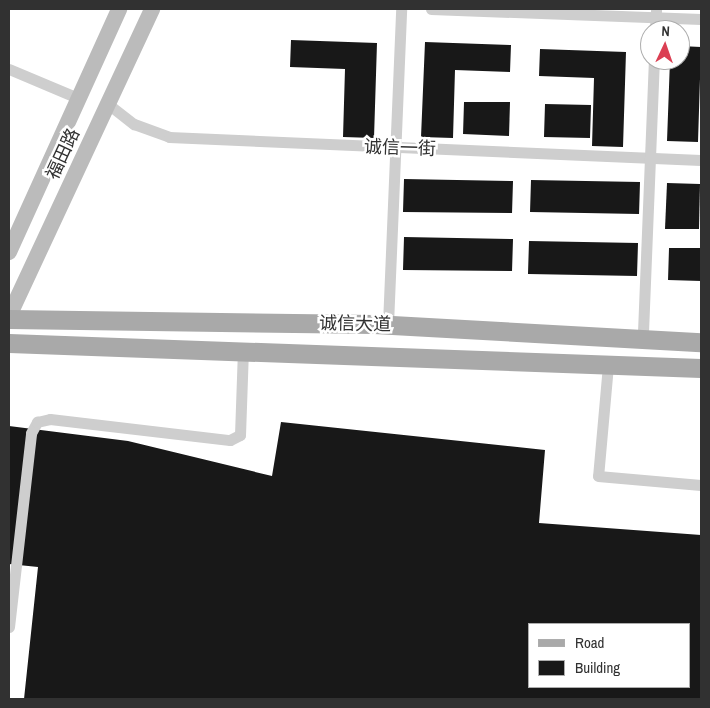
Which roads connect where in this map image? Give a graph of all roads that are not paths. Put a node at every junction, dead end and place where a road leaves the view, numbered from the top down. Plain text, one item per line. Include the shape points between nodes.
1 (119, 9) edge
2 (152, 9) edge
3 (401, 9) edge
4 (431, 9) edge
5 (656, 13) edge
6 (701, 19) edge
7 (9, 69) edge
8 (654, 70) edge
9 (78, 98) junction
10 (108, 104) junction
11 (395, 148) junction
12 (650, 158) junction
13 (701, 160) edge
14 (9, 252) edge
15 (9, 316) edge
16 (9, 320) edge
17 (388, 324) junction
18 (642, 332) dead end
19 (701, 342) edge
20 (9, 343) edge
21 (243, 351) junction
22 (608, 365) junction
23 (701, 368) edge
24 (701, 485) edge
25 (9, 627) edge

1 - 9 main road, 福田路
2 - 10 main road, 福田路
3 - 11 street
4 - 5 street
5 - 6 street
7 - 9 street
8 - 12 street
9 - 14 main road, 福田路
10 - 11 street, 诚信一街 via 134,124 169,137
10 - 15 main road, 福田路
11 - 12 street, 诚信一街
11 - 17 street
12 - 13 street, 诚信一街
12 - 18 street
16 - 17 main road, 诚信大道
17 - 19 main road, 诚信大道
20 - 21 main road, 诚信大道
21 - 22 main road, 诚信大道
21 - 25 street via 240,434 230,440 50,418 37,422 32,433
22 - 23 main road, 诚信大道
22 - 24 street via 598,476

